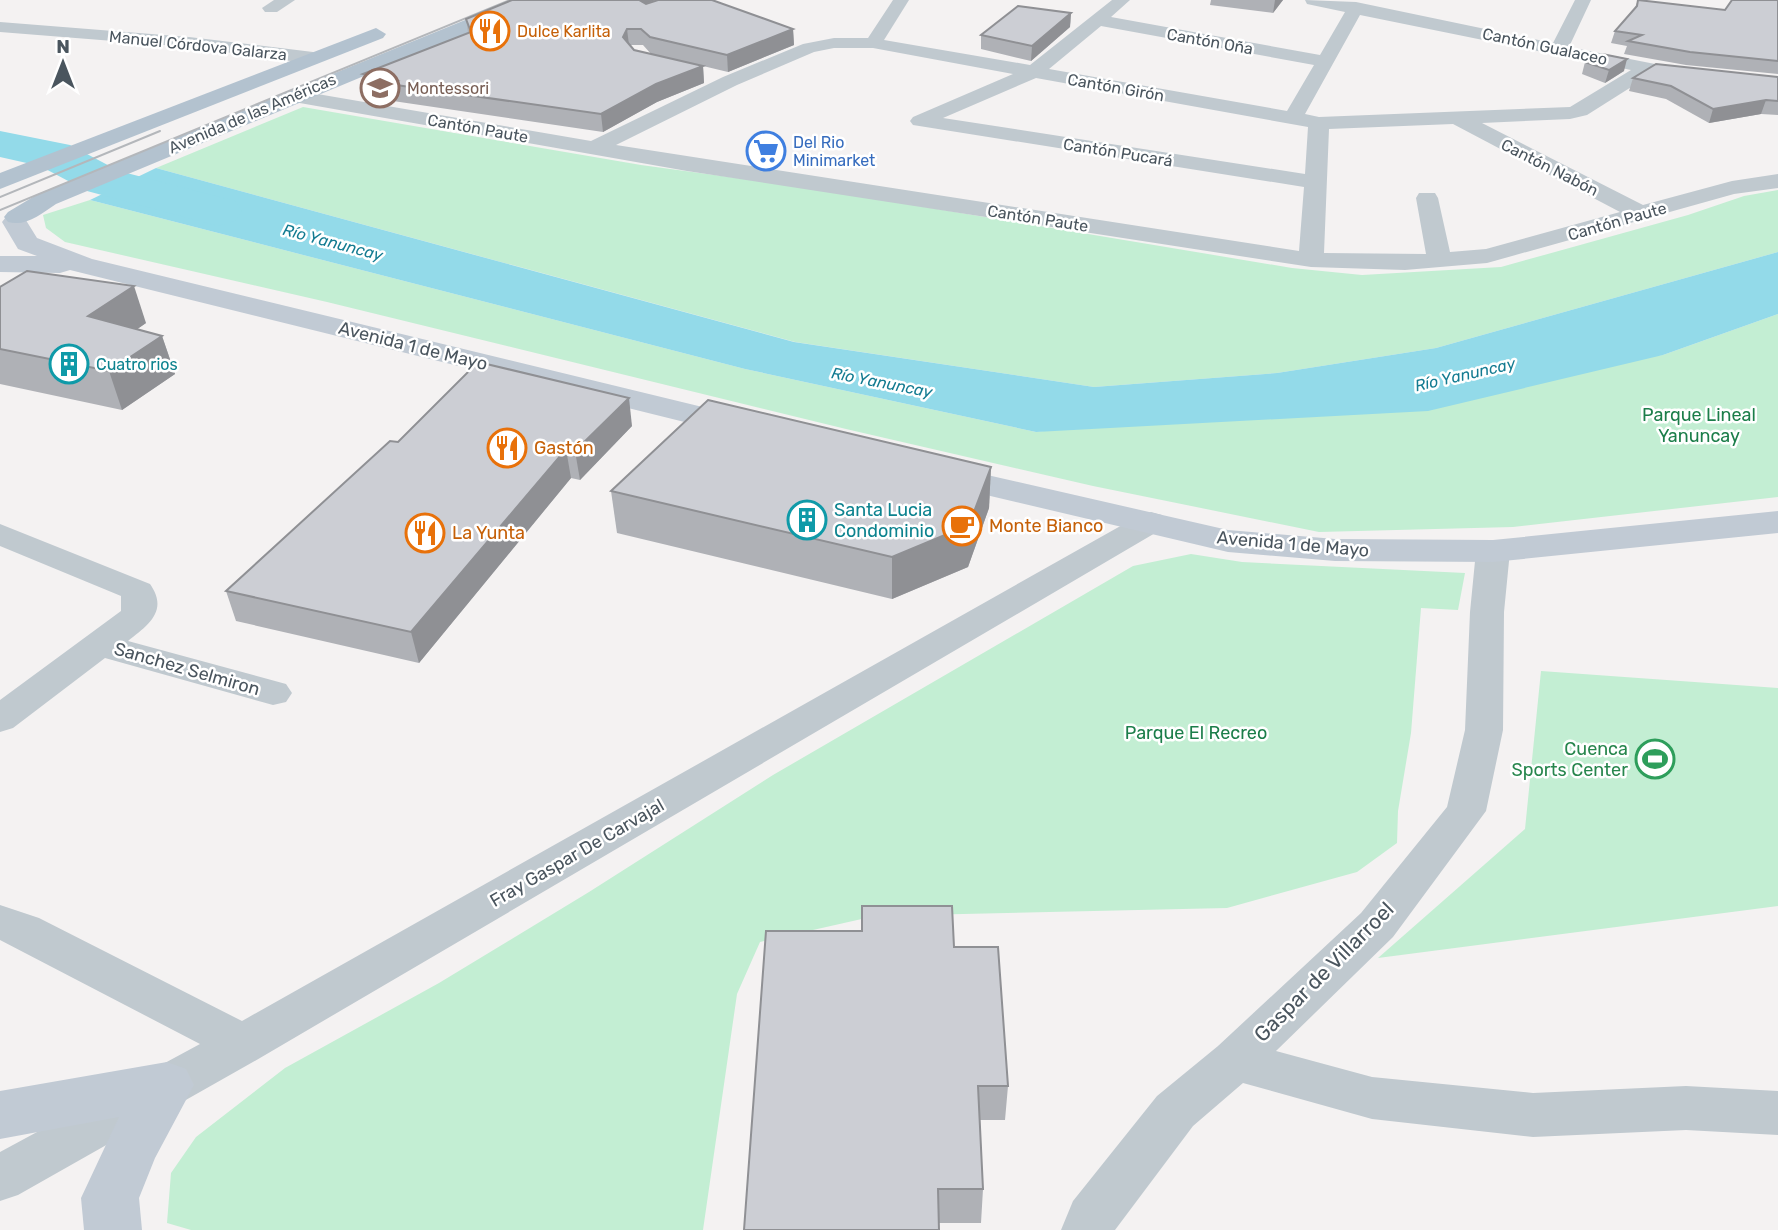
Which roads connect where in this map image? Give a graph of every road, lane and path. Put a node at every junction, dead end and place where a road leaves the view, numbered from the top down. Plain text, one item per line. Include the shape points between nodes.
1 (530, 0) edge
2 (901, 0) edge
3 (1122, 0) edge
4 (1313, 0) edge
5 (1583, 0) edge
6 (1356, 7) junction
7 (477, 10) edge
8 (1096, 20) junction
9 (0, 27) edge
10 (390, 29) dead end
11 (873, 43) junction
12 (1559, 49) junction
13 (313, 58) junction
14 (1323, 61) junction
15 (1655, 69) joint
16 (1033, 72) junction
17 (706, 76) edge
18 (730, 81) junction
19 (293, 96) junction
20 (1293, 118) junction
21 (1459, 119) junction
22 (1319, 123) junction
23 (594, 148) junction
24 (1778, 181) edge
25 (1317, 183) junction
26 (1427, 198) dead end
27 (6, 207) edge
28 (1642, 214) junction
29 (1311, 260) junction
30 (1440, 261) junction
31 (0, 264) edge
32 (83, 265) junction
33 (775, 434) edge
34 (911, 467) edge
35 (1151, 522) junction
36 (1778, 522) edge
37 (0, 534) edge
38 (1493, 551) junction
39 (101, 645) junction
40 (273, 693) dead end
41 (0, 719) edge
42 (0, 922) edge
43 (243, 1044) junction
44 (1235, 1060) junction
45 (167, 1085) junction
46 (1778, 1113) edge
47 (0, 1115) edge
48 (0, 1178) edge
49 (113, 1230) edge
50 (1088, 1230) edge

1 - 7 main road, Avenida de las Américas
2 - 11 street
3 - 8 street
4 - 6 street, Cantón Gualaceo
5 - 12 street
6 - 12 street, Cantón Gualaceo
6 - 14 street
7 - 19 main road, Avenida de las Américas
8 - 14 street, Cantón Oña
8 - 16 street
9 - 13 street, Manuel Córdova Galarza via 189,42
10 - 13 main road, Avenida de las Américas
11 - 16 street, Cantón Girón
11 - 18 street, Cantón Girón via 816,46
12 - 15 street, Cantón Gualaceo
13 - 27 main road, Avenida de las Américas via 98,144
14 - 20 street
15 - 21 street, Cantón Girón via 1576,112
16 - 20 street, Cantón Girón
16 - 25 street, Cantón Pucará via 920,121
17 - 18 street
18 - 23 street, Cantón Girón
19 - 23 street, Cantón Paute
19 - 27 main road, Avenida de las Américas via 47,199
20 - 22 street, Cantón Girón
21 - 22 street, Cantón Girón
21 - 28 street, Cantón Nabón
22 - 25 street
23 - 29 street, Cantón Paute
24 - 28 street, Cantón Paute via 1732,188
25 - 29 street
26 - 30 street
27 - 32 main road, Avenida 1 de Mayo via 27,243
28 - 30 street, Cantón Paute via 1487,256
29 - 30 street, Cantón Paute
31 - 32 main road, Avenida 1 de Mayo
32 - 33 main road, Avenida 1 de Mayo
34 - 35 main road, Avenida 1 de Mayo
35 - 38 main road, Avenida 1 de Mayo via 1228,541 1286,547
35 - 43 street, Fray Gaspar De Carvajal
36 - 38 main road, Avenida 1 de Mayo
37 - 39 street, Sanchez Selmiron via 138,590 139,615
38 - 44 street, Gaspar de Villarroel via 1486,612 1484,730 1466,811 1377,925
39 - 40 street, Sanchez Selmiron
39 - 41 street, Sanchez Selmiron
42 - 43 street
43 - 45 street, Fray Gaspar De Carvajal
44 - 46 street via 1372,1098 1533,1115 1686,1108
44 - 50 street, Gaspar de Villarroel via 1175,1111 1092,1218
45 - 47 main road
45 - 48 street, Fray Gaspar De Carvajal
45 - 49 main road via 131,1148 110,1198

